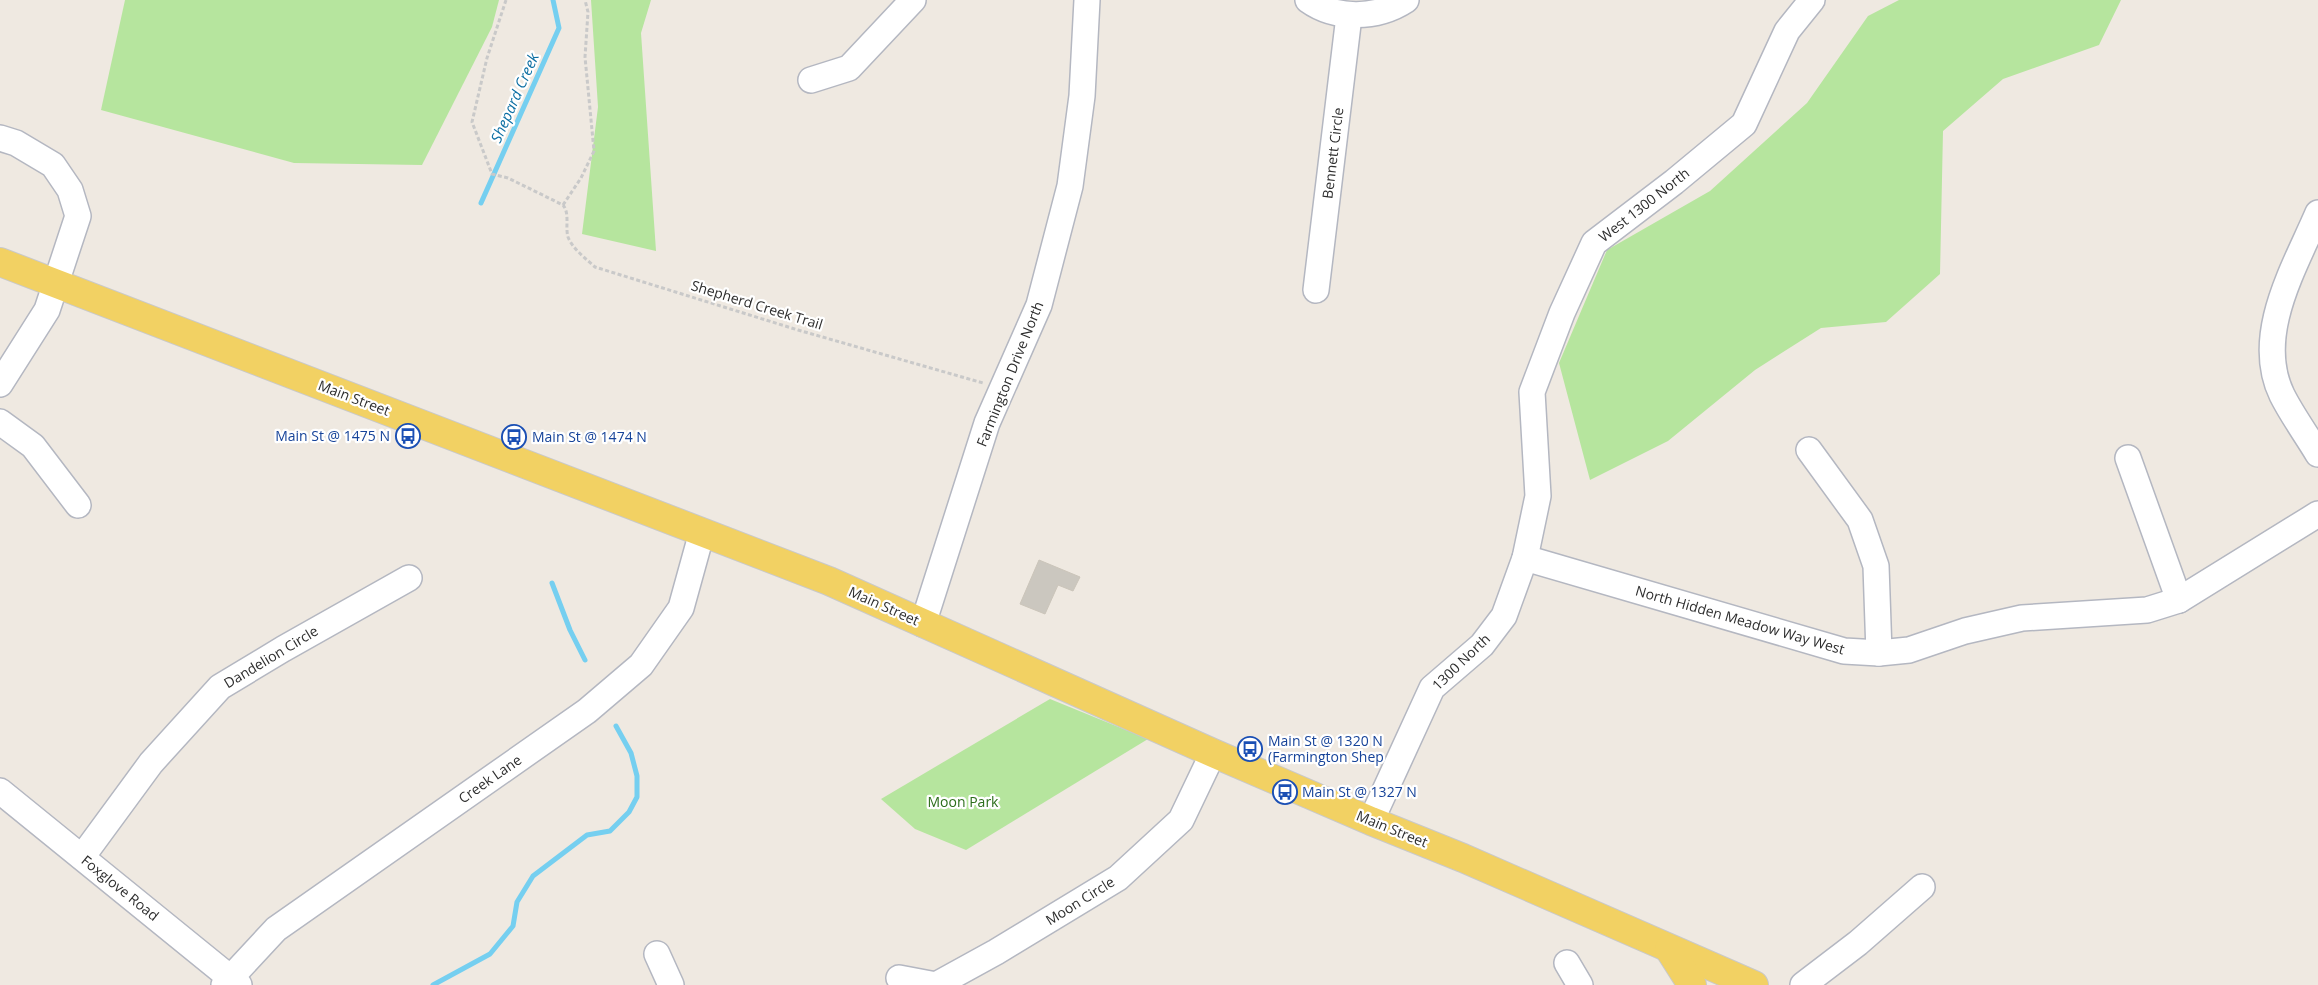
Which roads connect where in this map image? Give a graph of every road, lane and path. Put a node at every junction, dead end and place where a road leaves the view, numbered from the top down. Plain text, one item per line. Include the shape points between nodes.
1 (506, 0) edge
2 (585, 0) edge
3 (913, 0) edge
4 (1087, 0) edge
5 (1308, 0) edge
6 (1406, 0) edge
7 (1812, 0) edge
8 (1349, 16) junction
9 (811, 80) dead end
10 (0, 138) edge
11 (562, 205) junction
12 (2318, 213) edge
13 (0, 262) edge
14 (58, 283) junction
15 (1316, 290) dead end
16 (984, 383) dead end
17 (0, 384) edge
18 (0, 422) edge
19 (1809, 450) dead end
20 (2318, 454) edge
21 (2128, 458) dead end
22 (78, 505) dead end
23 (2318, 514) edge
24 (702, 532) junction
25 (1525, 558) junction
26 (409, 578) dead end
27 (2179, 600) junction
28 (923, 624) junction
29 (1879, 652) junction
30 (1213, 754) junction
31 (0, 791) edge
32 (1371, 821) junction
33 (82, 858) junction
34 (1922, 888) dead end
35 (1669, 949) junction
36 (657, 954) dead end
37 (1567, 963) dead end
38 (899, 978) dead end
39 (231, 982) edge
40 (671, 985) edge
41 (1580, 985) edge
42 (1692, 985) edge
43 (1754, 985) edge
44 (1803, 985) edge

1 - 11 path via 487,58 472,122 492,174 508,178
2 - 11 path via 588,12 584,58 594,151 581,178
3 - 9 street via 849,68
4 - 28 street, Farmington Drive North via 1082,96 1070,186 1039,305 987,423
5 - 8 street via 1317,7
6 - 8 street via 1393,8
7 - 25 street, West 1300 North via 1787,31 1744,124 1594,243 1562,313 1532,392 1538,496
8 - 15 street, Bennett Circle
10 - 14 street via 16,143 53,165 70,190 78,216
11 - 16 path, Shepherd Creek Trail via 566,209 568,236 595,267
12 - 20 street via 2282,297 2270,352 2281,394
13 - 14 main road, Main Street
14 - 17 street via 47,310
14 - 24 main road, Main Street
18 - 22 street via 33,446
19 - 29 street via 1860,520 1876,566
21 - 27 street
23 - 27 street, North Hidden Meadow Way West
24 - 28 main road, Main Street via 829,581
24 - 39 street, Creek Lane via 681,608 641,665 587,711 276,930
25 - 29 street, North Hidden Meadow Way West via 1844,651
25 - 32 street, 1300 North via 1504,616 1482,645 1432,688
26 - 33 street, Dandelion Circle via 220,687 151,763
27 - 29 street, North Hidden Meadow Way West via 2147,610 2022,618 1965,631 1909,650
28 - 30 main road, Main Street
30 - 32 main road, Main Street
30 - 38 street, Moon Circle via 1181,820 1118,878 936,985
31 - 33 street, Foxglove Road
32 - 35 main road, Main Street
33 - 39 street, Foxglove Road
34 - 44 street
35 - 42 main road
35 - 43 main road, Main Street
36 - 40 street
37 - 41 street

